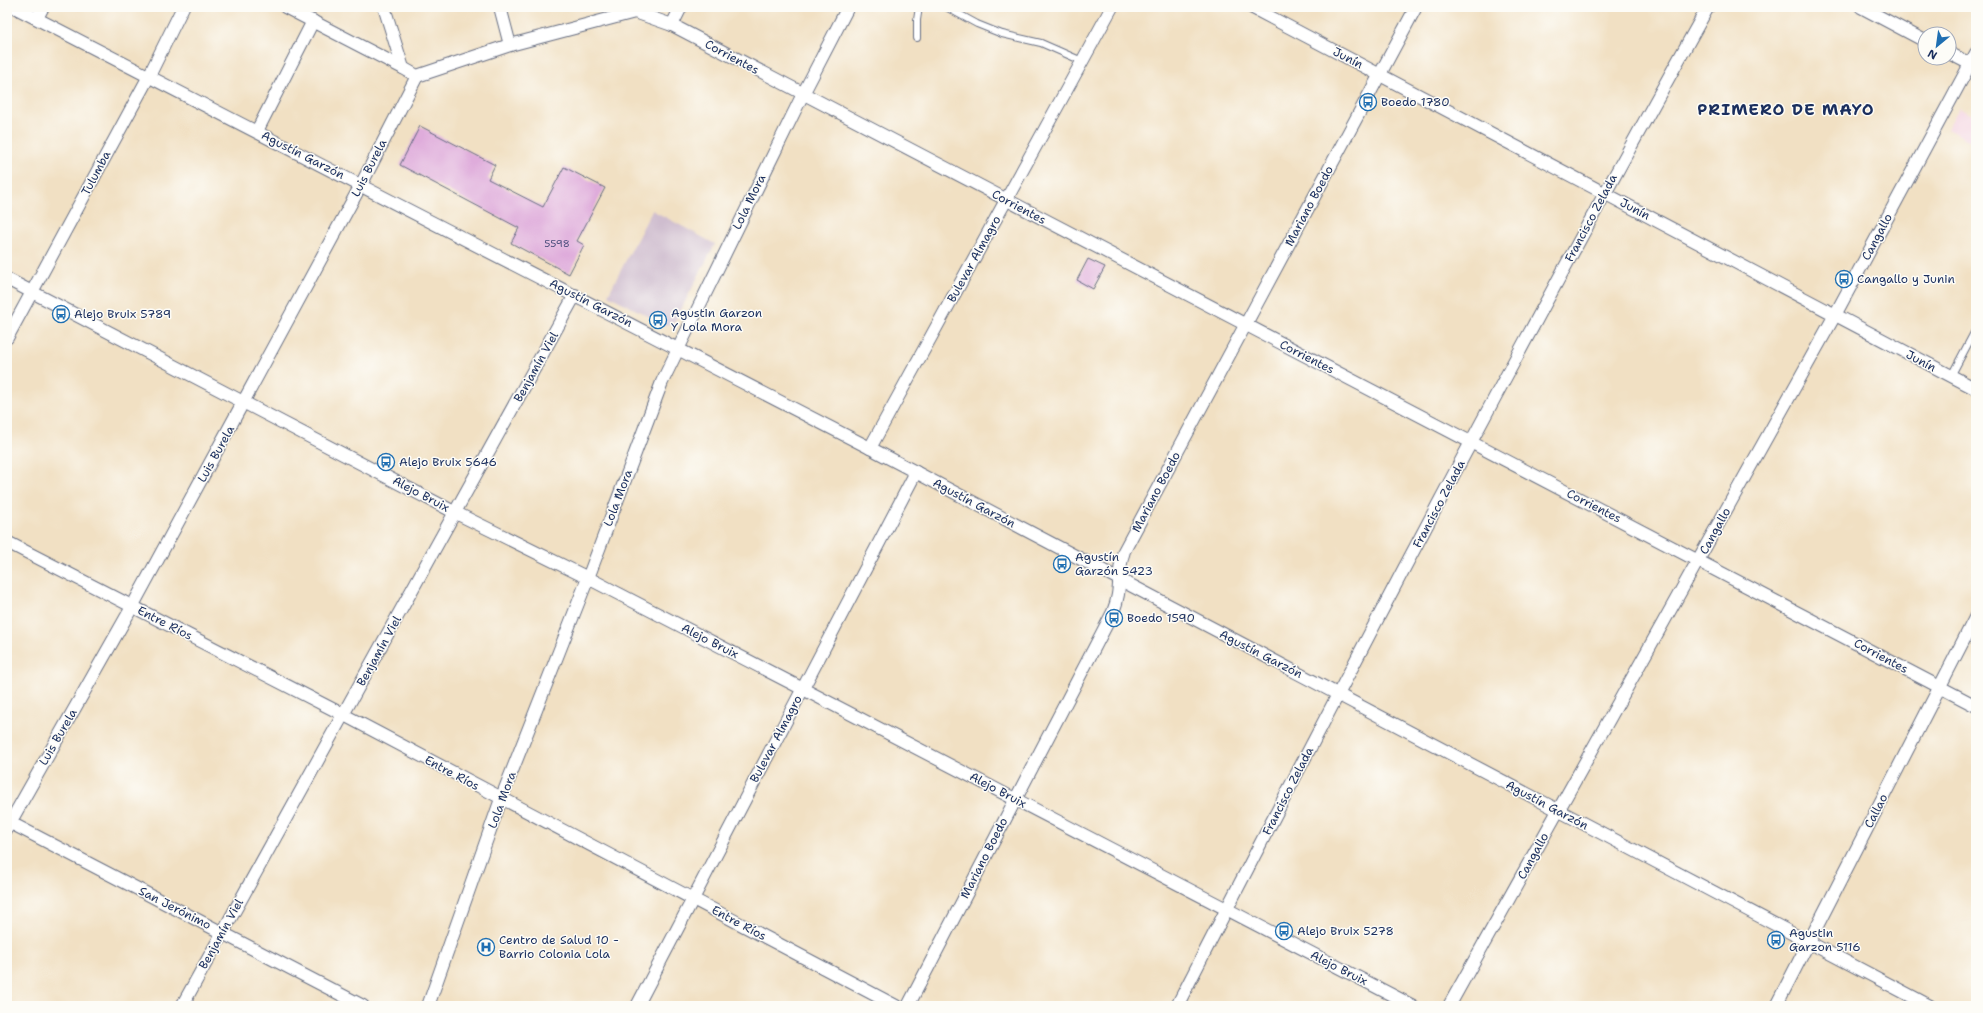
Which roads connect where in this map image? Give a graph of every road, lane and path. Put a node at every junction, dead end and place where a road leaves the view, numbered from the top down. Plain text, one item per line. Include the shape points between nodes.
1 (14, 7) edge
2 (43, 7) edge
3 (183, 7) edge
4 (285, 7) edge
5 (384, 7) edge
6 (500, 7) edge
7 (681, 7) edge
8 (848, 7) edge
9 (919, 7) edge
10 (946, 7) edge
11 (1112, 7) edge
12 (1251, 7) edge
13 (1416, 7) edge
14 (1708, 7) edge
15 (1861, 7) edge
16 (635, 10) edge
17 (37, 18) junction
18 (313, 22) junction
19 (672, 25) junction
20 (1917, 37) edge
21 (917, 38) dead end
22 (510, 45) junction
23 (1976, 53) edge
24 (1957, 57) edge
25 (1082, 61) junction
26 (1973, 66) edge
27 (403, 68) junction
28 (1379, 74) junction
29 (148, 76) junction
30 (417, 76) junction
31 (803, 94) junction
32 (257, 131) junction
33 (361, 185) junction
34 (1604, 192) junction
35 (1006, 200) junction
36 (7, 279) edge
37 (32, 292) junction
38 (576, 295) junction
39 (1835, 315) junction
40 (1246, 325) junction
41 (1976, 329) edge
42 (7, 338) edge
43 (677, 347) junction
44 (1951, 376) junction
45 (1976, 389) edge
46 (244, 402) junction
47 (1472, 442) junction
48 (870, 448) junction
49 (916, 472) junction
50 (456, 513) junction
51 (7, 542) edge
52 (1698, 560) junction
53 (588, 578) junction
54 (1121, 581) junction
55 (132, 606) junction
56 (1976, 616) edge
57 (1940, 687) junction
58 (803, 689) junction
59 (1338, 694) junction
60 (1976, 706) edge
61 (344, 715) junction
62 (501, 799) junction
63 (1015, 799) junction
64 (1558, 812) junction
65 (8, 824) edge
66 (692, 899) junction
67 (1227, 910) junction
68 (222, 932) junction
69 (1808, 942) junction
70 (182, 1006) edge
71 (363, 1006) edge
72 (428, 1006) edge
73 (636, 1006) edge
74 (896, 1006) edge
75 (908, 1006) edge
76 (1177, 1006) edge
77 (1412, 1006) edge
78 (1449, 1006) edge
79 (1776, 1006) edge
80 (1930, 1006) edge

1 - 17 street, Agustín Garzón
2 - 17 street
3 - 29 street, Tulumba
4 - 18 street
5 - 27 street
6 - 22 street
7 - 19 street
8 - 31 street, Lola Mora
9 - 21 lane
10 - 25 lane via 1002,34 1041,43
11 - 25 street, Bulevar Almagro
12 - 28 street, Junín
13 - 28 street, Mariano Boedo
14 - 34 street, Francisco Zelada
15 - 20 street
16 - 19 street, Corrientes
16 - 22 street
17 - 29 street, Agustín Garzón
18 - 27 street
18 - 32 street
19 - 31 street, Corrientes
22 - 30 street
23 - 26 street, Cangallo
24 - 26 street
25 - 35 street, Bulevar Almagro
26 - 39 street, Cangallo
27 - 30 street
28 - 34 street, Junín
28 - 40 street, Mariano Boedo
29 - 32 street, Agustín Garzón
29 - 37 street, Tulumba
30 - 33 street, Luis Burela
31 - 35 street, Corrientes
31 - 43 street, Lola Mora
32 - 33 street, Agustín Garzón
33 - 38 street, Agustín Garzón
33 - 46 street, Luis Burela
34 - 39 street, Junín
34 - 47 street, Francisco Zelada
35 - 40 street, Corrientes
35 - 48 street, Bulevar Almagro
36 - 37 street, Alejo Bruix
37 - 42 street, Tulumba
37 - 46 street, Alejo Bruix
38 - 43 street, Agustín Garzón
38 - 50 street, Benjamín Viel
39 - 44 street, Junín
39 - 52 street, Cangallo
40 - 47 street, Corrientes
40 - 54 street, Mariano Boedo via 1124,551 1119,570
41 - 44 lane
43 - 48 street, Agustín Garzón
43 - 53 street, Lola Mora
44 - 45 street, Junín
46 - 50 street, Alejo Bruix
46 - 55 street, Luis Burela
47 - 52 street, Corrientes
47 - 59 street, Francisco Zelada
48 - 49 street, Agustín Garzón
49 - 54 street, Agustín Garzón
49 - 58 street, Bulevar Almagro
50 - 53 street, Alejo Bruix
50 - 61 street, Benjamín Viel
51 - 55 street, Entre Ríos
52 - 57 street, Corrientes
52 - 64 street, Cangallo
53 - 58 street, Alejo Bruix
53 - 62 street, Lola Mora
54 - 59 street, Agustín Garzón
54 - 63 street, Mariano Boedo via 1119,597 1113,612
55 - 61 street, Entre Ríos
55 - 65 street, Luis Burela
56 - 57 street, Callao
57 - 60 street, Corrientes
57 - 69 street, Callao
58 - 63 street, Alejo Bruix
58 - 66 street, Bulevar Almagro
59 - 64 street, Agustín Garzón
59 - 67 street, Francisco Zelada
61 - 62 street, Entre Ríos
61 - 68 street, Benjamín Viel
62 - 66 street, Entre Ríos
62 - 72 street, Lola Mora
63 - 67 street, Alejo Bruix
63 - 75 street, Mariano Boedo
64 - 69 street, Agustín Garzón
64 - 78 street, Cangallo
65 - 68 street, San Jerónimo
66 - 73 street, Bulevar Almagro
66 - 74 street, Entre Ríos
67 - 76 street, Francisco Zelada
67 - 77 street, Alejo Bruix
68 - 70 street, Benjamín Viel
68 - 71 street, San Jerónimo
69 - 79 street, Callao
69 - 80 street, Agustín Garzón

